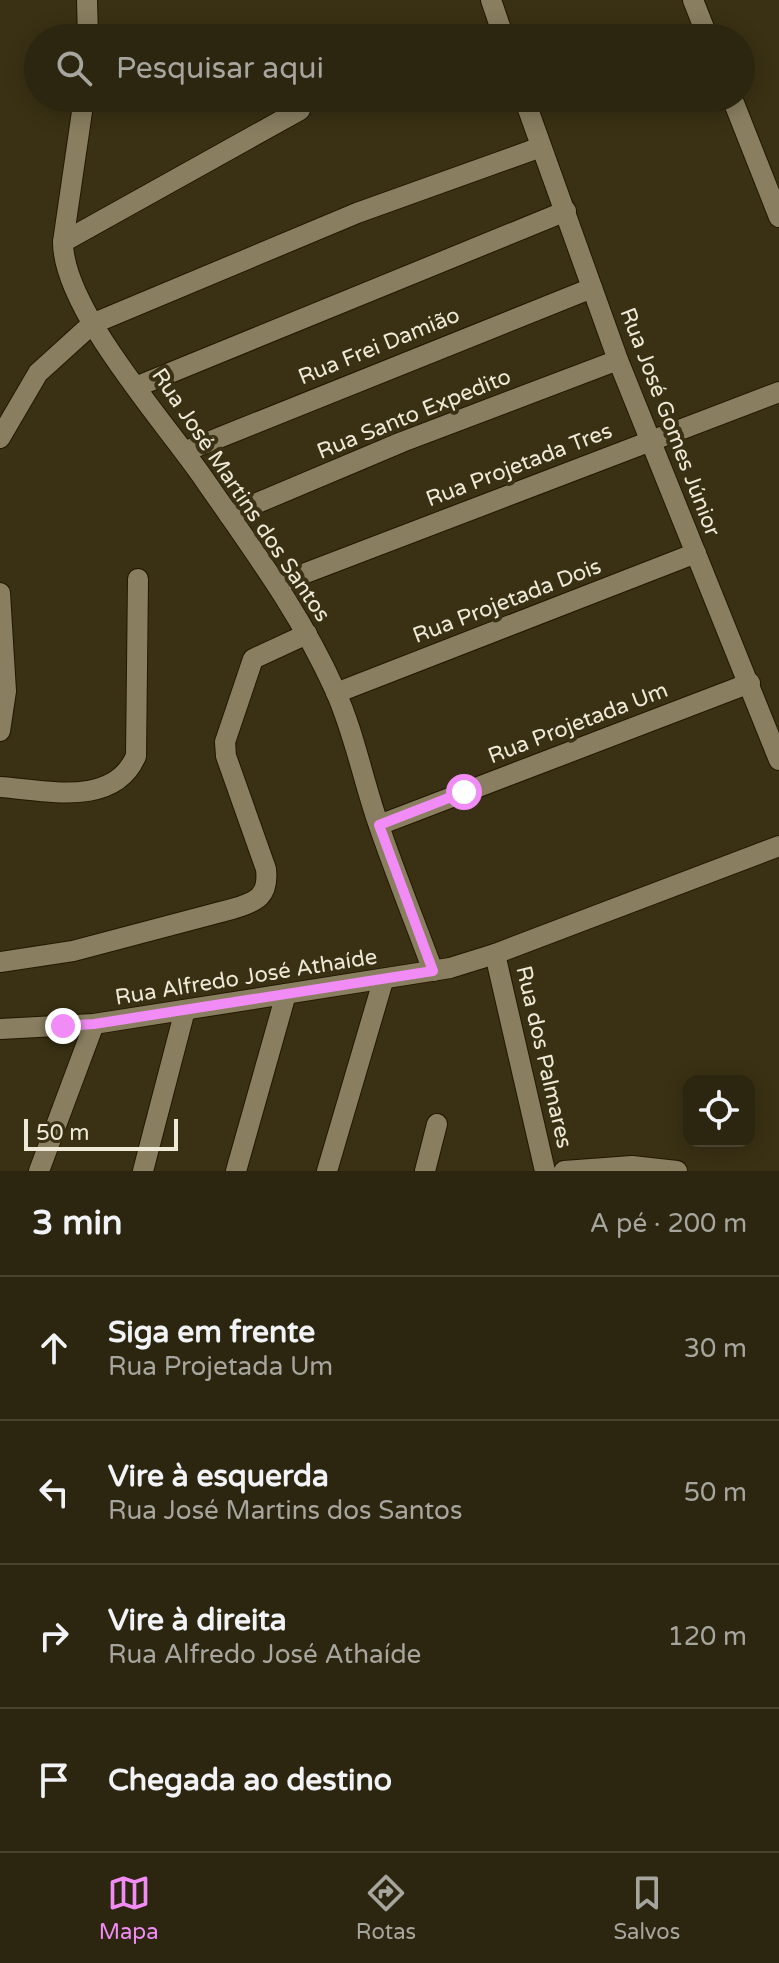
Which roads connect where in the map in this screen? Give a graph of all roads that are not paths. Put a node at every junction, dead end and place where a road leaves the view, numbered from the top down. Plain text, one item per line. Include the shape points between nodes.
1 (87, 0) edge
2 (491, 0) edge
3 (693, 0) edge
4 (88, 24) edge
5 (499, 24) edge
6 (702, 24) edge
7 (82, 112) edge
8 (296, 112) edge
9 (529, 112) edge
10 (738, 112) edge
11 (541, 147) junction
12 (566, 211) junction
13 (779, 217) edge
14 (63, 242) junction
15 (592, 288) junction
16 (92, 324) junction
17 (618, 360) junction
18 (138, 386) junction
19 (779, 392) edge
20 (0, 438) edge
21 (650, 441) junction
22 (186, 451) junction
23 (229, 515) junction
24 (696, 553) junction
25 (138, 579) dead end
26 (277, 584) junction
27 (0, 593) edge
28 (307, 634) junction
29 (750, 683) junction
30 (336, 693) junction
31 (0, 731) edge
32 (779, 760) edge
33 (0, 787) edge
34 (379, 825) junction
35 (779, 846) edge
36 (495, 954) junction
37 (0, 962) edge
38 (441, 970) junction
39 (383, 981) junction
40 (286, 994) junction
41 (185, 1010) junction
42 (94, 1024) junction
43 (0, 1029) edge
44 (437, 1124) dead end
45 (39, 1171) edge
46 (143, 1171) edge
47 (236, 1171) edge
48 (327, 1171) edge
49 (425, 1171) edge
50 (545, 1171) edge
51 (564, 1171) edge
52 (677, 1171) edge

1 - 4 street
2 - 5 street
3 - 6 street
7 - 14 street, Rua José Martins dos Santos
8 - 14 street
9 - 11 street, Rua José Gomes Júnior
10 - 13 street
11 - 12 street, Rua José Gomes Júnior
11 - 16 street via 357,213
12 - 15 street, Rua José Gomes Júnior
12 - 18 street
14 - 16 street, Rua José Martins dos Santos via 66,270
15 - 17 street, Rua José Gomes Júnior
15 - 22 street, Rua Frei Damião
16 - 18 street, Rua José Martins dos Santos
16 - 20 street via 38,373
17 - 21 street, Rua José Gomes Júnior
17 - 23 street, Rua Santo Expedito
18 - 22 street, Rua José Martins dos Santos
19 - 21 street, Rua Projetada Tres
21 - 24 street, Rua José Gomes Júnior
21 - 26 street, Rua Projetada Tres
22 - 23 street, Rua José Martins dos Santos
23 - 26 street, Rua José Martins dos Santos
24 - 29 street, Rua José Gomes Júnior
24 - 30 street, Rua Projetada Dois
25 - 33 street via 136,756 130,770 95,790
26 - 28 street, Rua José Martins dos Santos
27 - 31 street via 6,691
28 - 30 street, Rua José Martins dos Santos
28 - 37 street via 253,659 225,742 266,869 264,895 255,903 73,951
29 - 32 street, Rua José Gomes Júnior
29 - 34 street, Rua Projetada Um
30 - 34 street, Rua José Martins dos Santos
34 - 38 street, Rua José Martins dos Santos
35 - 36 street, Rua Alfredo José Athaíde
36 - 38 street, Rua Alfredo José Athaíde
36 - 50 street, Rua dos Palmares
38 - 39 street, Rua Alfredo José Athaíde
39 - 40 street, Rua Alfredo José Athaíde
39 - 48 street
40 - 41 street, Rua Alfredo José Athaíde
40 - 47 street
41 - 42 street, Rua Alfredo José Athaíde
41 - 46 street
42 - 43 street, Rua Alfredo José Athaíde
42 - 45 street
44 - 49 street
51 - 52 street via 632,1166

